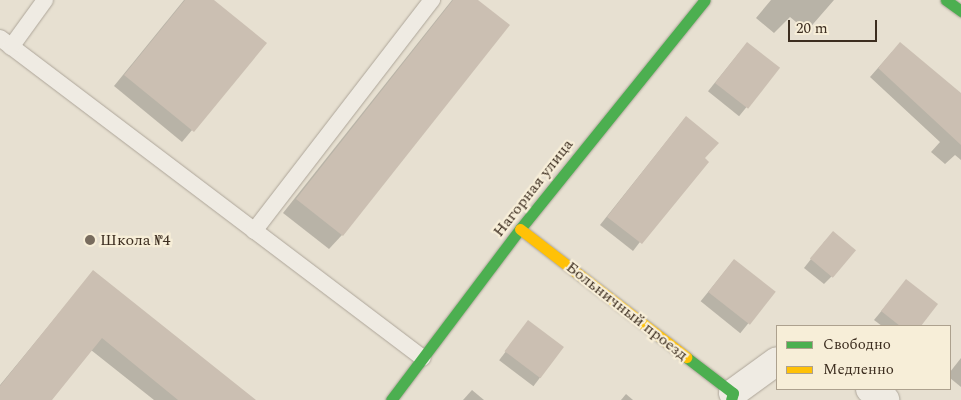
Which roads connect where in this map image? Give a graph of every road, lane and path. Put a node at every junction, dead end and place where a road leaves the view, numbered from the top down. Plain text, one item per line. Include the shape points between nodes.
1 (44, 0) edge
2 (432, 0) edge
3 (705, 0) edge
4 (946, 0) edge
5 (961, 11) edge
6 (5, 42) edge
7 (520, 229) junction
8 (254, 231) junction
9 (423, 358) junction
10 (776, 362) edge
11 (871, 390) edge
12 (732, 396) edge
13 (392, 400) edge
14 (885, 400) edge

1 - 6 lane
2 - 8 lane
3 - 7 street, Нагорная улица
4 - 5 street
6 - 8 lane
7 - 9 street, Нагорная улица
7 - 12 street, Больничный проезд
8 - 9 lane
9 - 13 street, Нагорная улица
10 - 12 street, Больничный проезд
11 - 14 street

